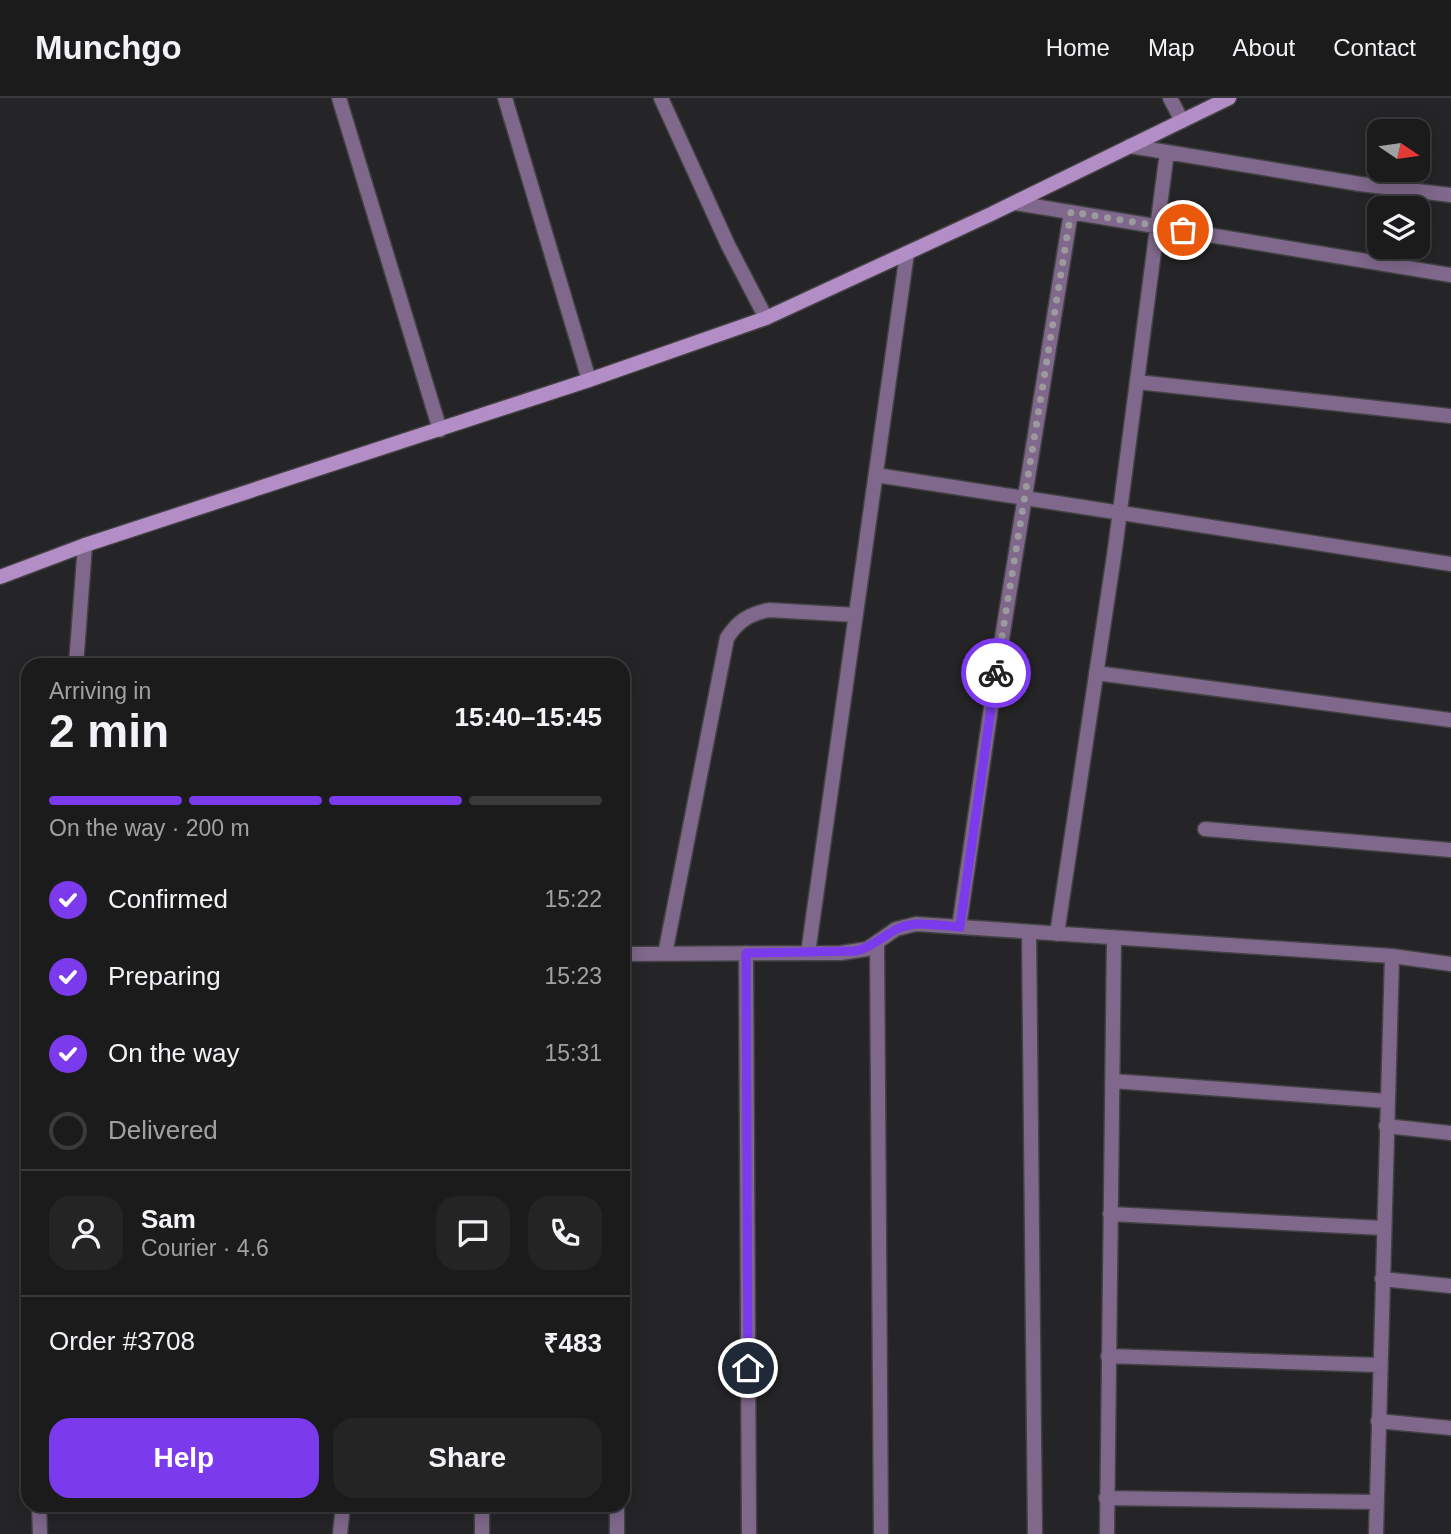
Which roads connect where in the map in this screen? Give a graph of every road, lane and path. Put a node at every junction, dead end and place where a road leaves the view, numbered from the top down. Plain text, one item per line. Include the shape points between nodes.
1 (339, 98) edge
2 (506, 98) edge
3 (661, 98) edge
4 (1170, 98) edge
5 (1229, 98) edge
6 (1182, 121) junction
7 (1130, 146) junction
8 (1167, 152) junction
9 (1451, 195) edge
10 (1015, 203) junction
11 (1071, 212) junction
12 (1156, 226) junction
13 (907, 253) junction
14 (1451, 275) edge
15 (766, 318) junction
16 (589, 380) junction
17 (1137, 382) junction
18 (1451, 416) edge
19 (440, 430) junction
20 (876, 475) junction
21 (1024, 500) junction
22 (1120, 513) junction
23 (85, 545) junction
24 (1451, 564) edge
25 (0, 577) edge
26 (856, 615) junction
27 (77, 658) edge
28 (1096, 673) junction
29 (1451, 720) edge
30 (1205, 828) dead end
31 (1451, 850) edge
32 (960, 927) junction
33 (1029, 932) junction
34 (1057, 934) junction
35 (1114, 938) junction
36 (877, 943) junction
37 (746, 953) junction
38 (808, 953) junction
39 (630, 954) edge
40 (665, 954) junction
41 (1392, 956) junction
42 (1451, 964) edge
43 (1112, 1081) junction
44 (1387, 1101) junction
45 (1387, 1126) junction
46 (1451, 1133) edge
47 (1110, 1214) junction
48 (1383, 1228) junction
49 (1382, 1279) junction
50 (1451, 1286) edge
51 (1108, 1356) junction
52 (1380, 1365) junction
53 (1378, 1421) junction
54 (1451, 1428) edge
55 (1106, 1498) junction
56 (1375, 1502) junction
57 (39, 1512) edge
58 (343, 1512) edge
59 (482, 1512) edge
60 (617, 1512) edge
61 (40, 1534) edge
62 (341, 1534) edge
63 (482, 1534) edge
64 (617, 1534) edge
65 (749, 1534) edge
66 (881, 1534) edge
67 (1035, 1534) edge
68 (1107, 1534) edge
69 (1376, 1534) edge

1 - 19 street
2 - 16 street
3 - 15 street
4 - 6 street
5 - 6 street
6 - 7 street
7 - 8 street
7 - 10 street
8 - 9 street
8 - 12 street
10 - 11 street
10 - 13 street
11 - 12 street
11 - 21 street
12 - 14 street
12 - 17 street
13 - 15 street
13 - 20 street
15 - 16 street
16 - 19 street
17 - 18 street
17 - 22 street
19 - 23 street
20 - 21 street
20 - 26 street
21 - 22 street
21 - 32 street
22 - 24 street
22 - 28 street
23 - 25 street
23 - 27 street
26 - 38 street
26 - 40 street via 769,610 745,617 727,638
28 - 29 street
28 - 34 street
30 - 31 street
32 - 33 street
32 - 36 street via 903,926
33 - 34 street
33 - 67 street
34 - 35 street
35 - 41 street
35 - 43 street
36 - 38 street via 856,951
36 - 66 street
37 - 38 street
37 - 40 street
37 - 65 street
39 - 40 street
41 - 42 street
41 - 44 street
43 - 44 street
43 - 47 street
44 - 45 street
45 - 46 street
45 - 48 street
47 - 48 street
47 - 51 street
48 - 49 street
49 - 50 street
49 - 52 street
51 - 52 street
51 - 55 street
52 - 53 street
53 - 54 street
53 - 56 street
55 - 56 street
55 - 68 street
56 - 69 street
57 - 61 street
58 - 62 street
59 - 63 street
60 - 64 street

